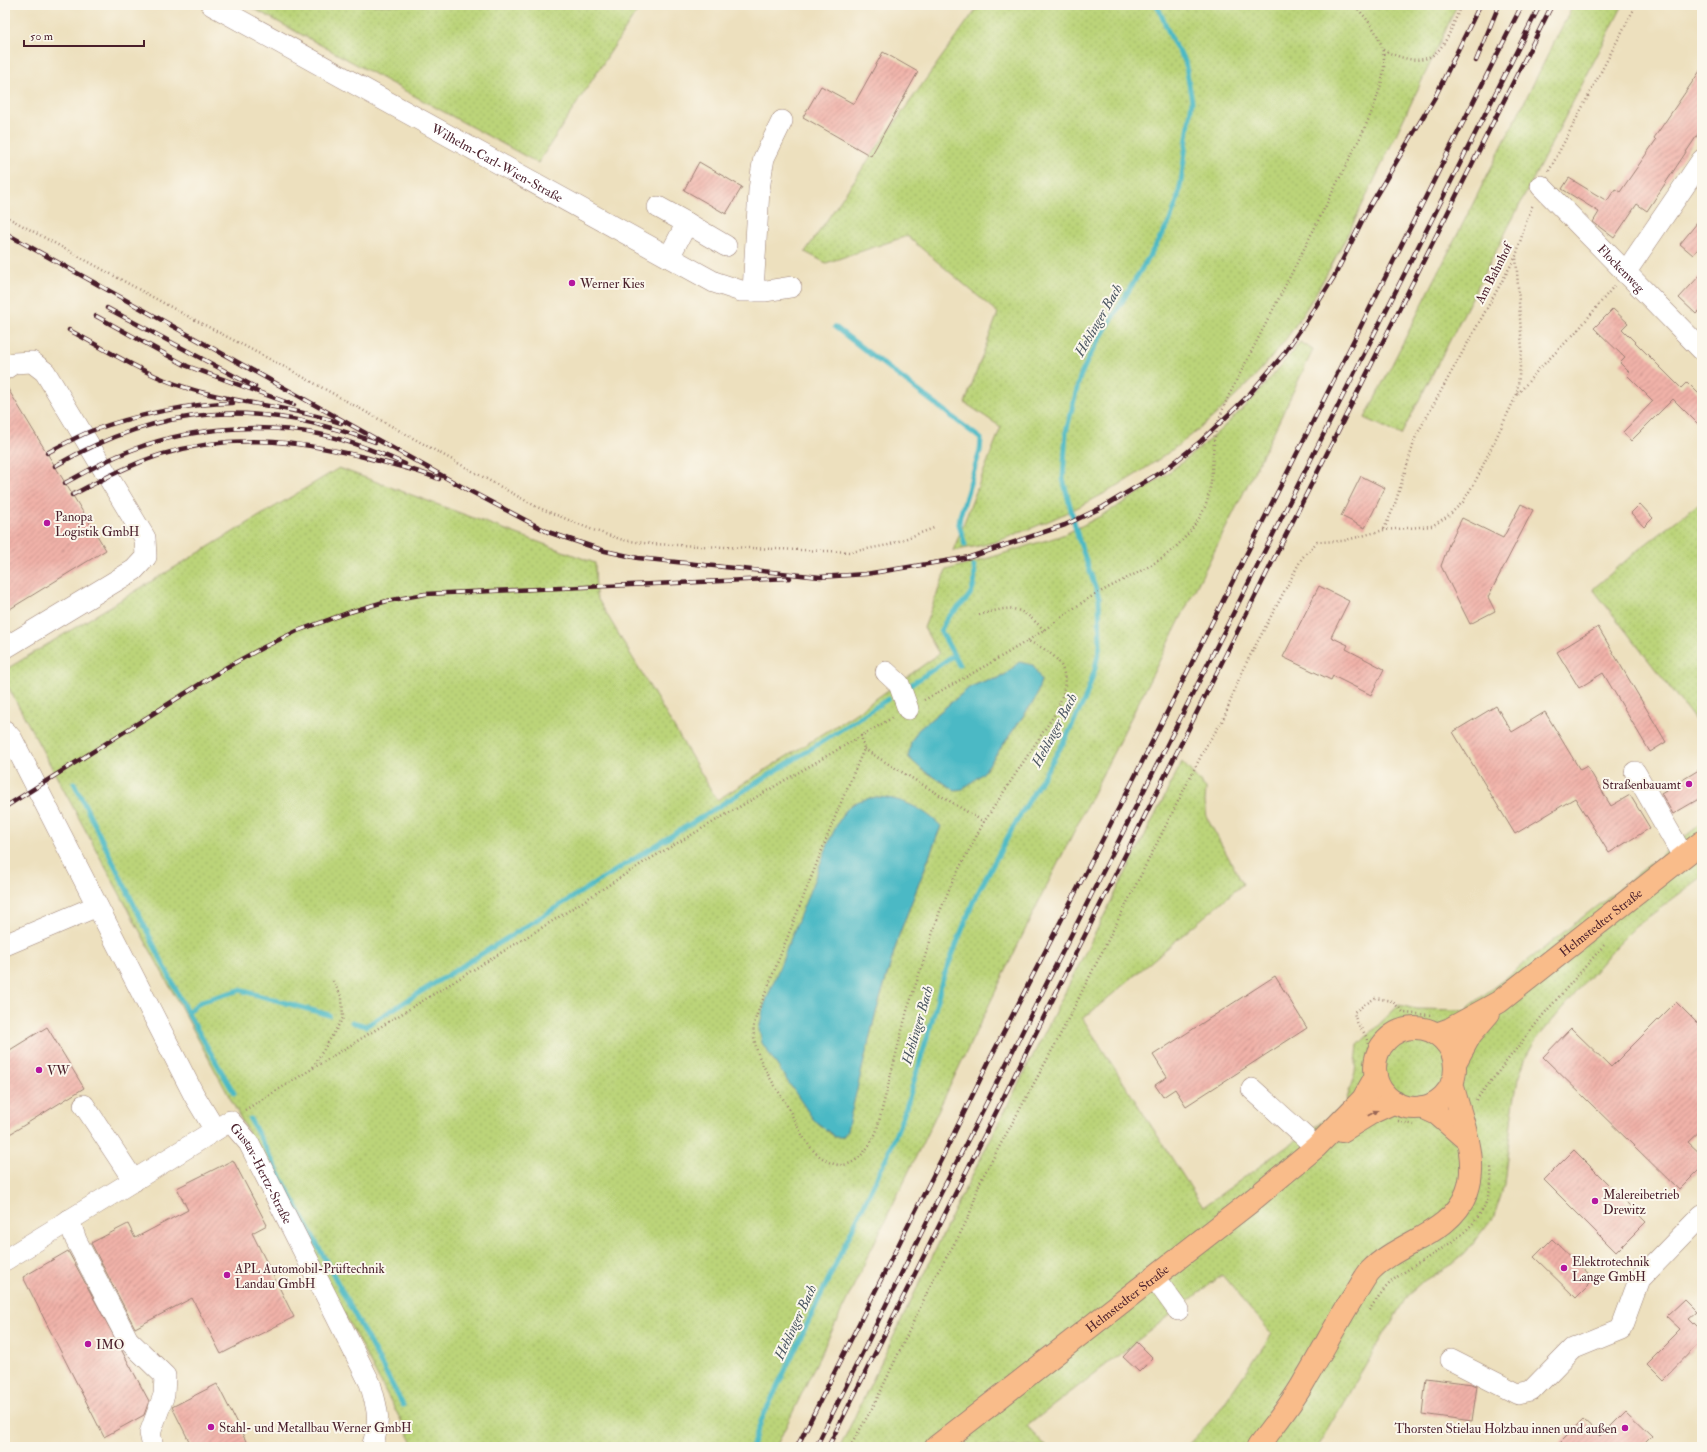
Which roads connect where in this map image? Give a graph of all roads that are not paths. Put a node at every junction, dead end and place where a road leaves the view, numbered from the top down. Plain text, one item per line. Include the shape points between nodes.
1 (212, 5) edge
2 (782, 121) dead end
3 (1702, 160) edge
4 (1541, 186) road end
5 (658, 207) dead end
6 (687, 223) junction
7 (726, 246) dead end
8 (669, 257) junction
9 (1625, 273) junction
10 (791, 288) dead end
11 (753, 291) junction
12 (1702, 350) edge
13 (5, 369) edge
14 (5, 648) edge
15 (886, 672) dead end
16 (908, 709) road end
17 (5, 731) edge
18 (1635, 772) dead end
19 (1702, 842) edge
20 (1684, 856) junction
21 (97, 906) junction
22 (5, 945) edge
23 (1499, 1002) junction
24 (1434, 1024) junction
25 (1371, 1070) junction
26 (1453, 1073) junction
27 (1252, 1089) dead end
28 (1396, 1102) junction
29 (84, 1105) dead end
30 (1422, 1107) junction
31 (222, 1126) junction
32 (1468, 1141) junction
33 (1316, 1147) junction
34 (134, 1181) junction
35 (1702, 1215) edge
36 (69, 1220) junction
37 (5, 1260) edge
38 (1154, 1277) junction
39 (1178, 1310) dead end
40 (1451, 1360) dead end
41 (153, 1447) edge
42 (372, 1447) edge
43 (936, 1447) edge
44 (1258, 1447) edge

1 - 8 street, Wilhelm-Carl-Wien-Straße
2 - 11 street via 769,144 762,164
3 - 9 street
4 - 9 street, Flockenweg
5 - 6 street
6 - 7 street
6 - 8 street
8 - 11 street, Wilhelm-Carl-Wien-Straße via 714,282
9 - 12 street, Flockenweg
10 - 11 street, Wilhelm-Carl-Wien-Straße via 766,292
13 - 14 street via 14,363 32,362 46,372 145,538 146,558 134,570
15 - 16 street via 899,684
17 - 21 street via 12,739
18 - 20 street
19 - 20 main road, Helmstedter Straße
20 - 23 main road, Helmstedter Straße
21 - 22 street
21 - 31 street via 194,1095
23 - 24 main road, Helmstedter Straße via 1450,1029
23 - 26 main road, Helmstedter Straße via 1471,1034
24 - 25 main road via 1425,1029 1401,1030 1391,1036 1383,1044 1376,1065
24 - 26 main road via 1452,1051
25 - 28 main road via 1382,1090
25 - 33 main road, Helmstedter Straße via 1363,1098
26 - 30 main road via 1440,1098
26 - 32 main road
27 - 33 street
28 - 30 main road via 1409,1107
33 -> 28 main road, Helmstedter Straße via 1373,1112
29 - 34 street
30 - 32 main road via 1437,1114
31 - 34 street, Gustav-Hertz-Straße
31 - 42 street, Gustav-Hertz-Straße via 249,1143 370,1383 377,1408 378,1428
32 - 44 main road via 1470,1174 1467,1192 1451,1218 1384,1259 1369,1272 1305,1381
33 - 38 main road, Helmstedter Straße
34 - 36 street, Gustav-Hertz-Straße
35 - 40 street via 1639,1280 1621,1329 1572,1350 1531,1391 1518,1394
36 - 37 street, Gustav-Hertz-Straße
36 - 41 street via 76,1240 128,1340 165,1376 164,1395 150,1434
38 - 39 street
38 - 43 main road, Helmstedter Straße

